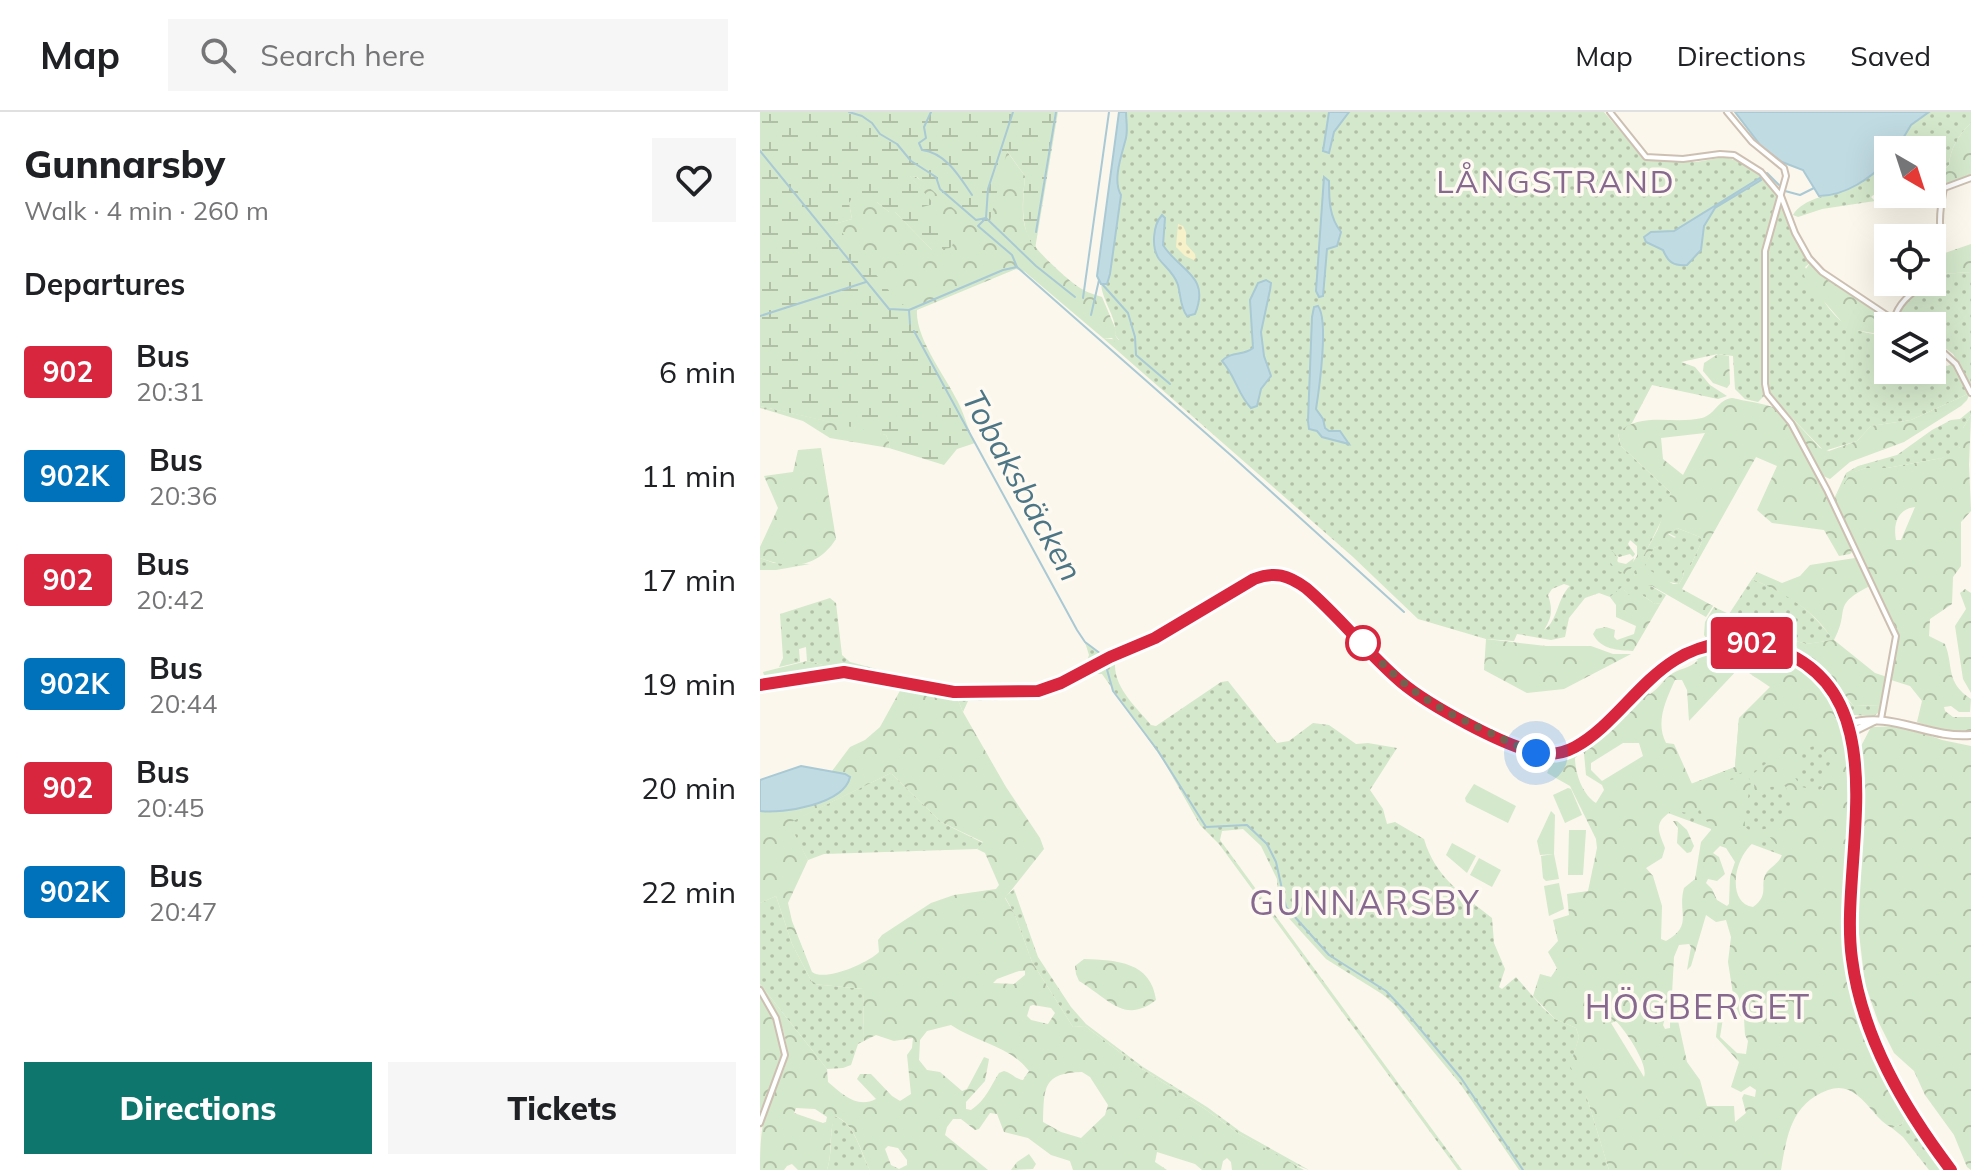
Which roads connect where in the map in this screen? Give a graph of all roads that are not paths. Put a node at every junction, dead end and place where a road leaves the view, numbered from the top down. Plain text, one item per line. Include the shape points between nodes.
1 (1610, 112) edge
2 (1727, 112) edge
3 (1971, 178) edge
4 (1781, 196) junction
5 (1940, 224) edge
6 (1882, 312) edge
7 (1946, 355) edge
8 (1971, 393) edge
9 (760, 685) edge
10 (1878, 720) junction
11 (1848, 724) junction
12 (1850, 733) junction
13 (1971, 735) edge
14 (760, 990) edge
15 (760, 1123) edge
16 (1951, 1170) edge

1 - 4 street via 1646,157 1734,155 1761,172
2 - 4 street via 1784,168
3 - 5 street via 1944,188
4 - 6 street via 1809,258
4 - 10 street via 1765,251 1765,384 1827,490 1896,636
7 - 8 street
9 - 11 street via 844,672 954,692 1038,691 1155,638 1254,579 1272,574 1306,588 1413,692 1536,753 1556,754 1575,747 1674,660 1730,643 1772,647 1801,662 1830,691
10 - 11 street
10 - 12 street
10 - 13 street
11 - 12 street
12 - 16 street via 1857,777 1848,917 1861,1001 1875,1044 1907,1108
14 - 15 street via 776,1018 785,1055

